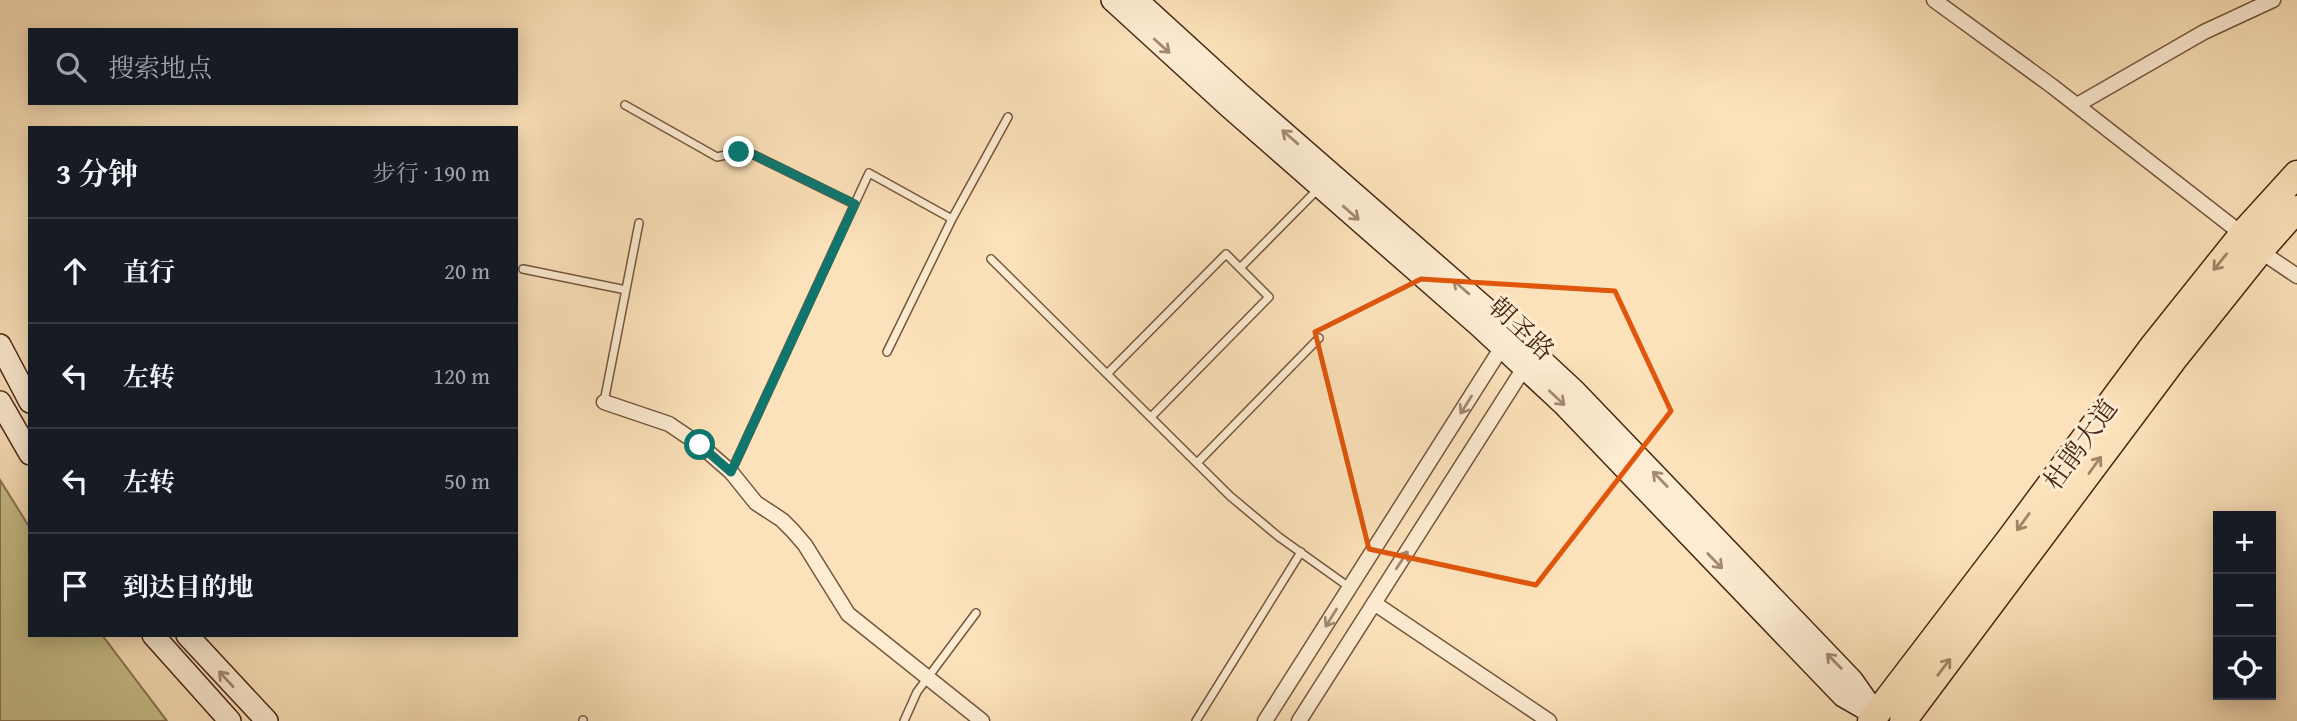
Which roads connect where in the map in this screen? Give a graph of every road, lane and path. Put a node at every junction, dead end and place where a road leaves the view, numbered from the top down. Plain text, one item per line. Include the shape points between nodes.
1 (1112, 0) edge
2 (1138, 0) edge
3 (1934, 0) edge
4 (2273, 0) edge
5 (625, 105) dead end
6 (2077, 105) junction
7 (1008, 117) dead end
8 (2297, 174) edge
9 (1320, 187) junction
10 (855, 204) junction
11 (2297, 209) edge
12 (952, 219) junction
13 (639, 223) dead end
14 (2251, 243) junction
15 (990, 259) dead end
16 (1240, 268) junction
17 (523, 269) dead end
18 (2297, 276) edge
19 (626, 290) junction
20 (1319, 338) dead end
21 (0, 345) edge
22 (1502, 347) junction
23 (887, 352) dead end
24 (1524, 368) junction
25 (1107, 374) junction
26 (28, 398) edge
27 (0, 402) edge
28 (604, 402) joint
29 (1151, 417) junction
30 (28, 451) edge
31 (1197, 463) junction
32 (731, 472) junction
33 (1301, 552) junction
34 (1350, 588) junction
35 (1374, 603) junction
36 (976, 613) dead end
37 (155, 637) edge
38 (189, 637) edge
39 (928, 677) junction
40 (1877, 719) edge
41 (230, 721) edge
42 (267, 721) edge
43 (904, 721) edge
44 (982, 721) edge
45 (1196, 721) edge
46 (1265, 721) edge
47 (1299, 721) edge
48 (1549, 721) edge
49 (1903, 721) edge

1 -> 9 main road, 朝圣路
40 -> 2 main road, 朝圣路 via 1852,680 1575,391
3 - 6 street
4 - 6 street via 2204,32
5 - 10 lane via 717,157 739,152 754,155
6 - 14 street
7 - 12 lane
8 - 14 highway, 杜鹃大道
9 - 16 lane
9 -> 22 main road, 朝圣路
10 - 12 lane via 869,173
10 - 32 lane
11 - 14 highway, 杜鹃大道
12 - 23 lane
13 - 19 lane
14 - 18 street
14 -> 40 highway, 杜鹃大道 via 2146,355
49 -> 14 highway, 杜鹃大道 via 2158,381
15 - 25 lane
16 - 25 lane via 1226,254
16 - 29 lane via 1269,297
17 - 19 lane
19 - 28 lane
20 - 31 lane
21 - 26 main road
22 - 24 main road, 朝圣路
22 -> 34 street
35 -> 24 street
24 -> 40 main road, 朝圣路 via 1843,696
25 - 29 lane
27 - 30 main road
28 - 32 street via 669,424
29 - 31 lane
31 - 33 lane via 1230,496
32 - 39 street via 756,503 782,520 805,545 848,614
33 - 34 lane
33 - 45 lane
34 -> 46 street
35 - 47 street
35 - 48 street
36 - 39 lane
37 - 41 main road
42 -> 38 main road
39 - 43 lane
39 - 44 street

